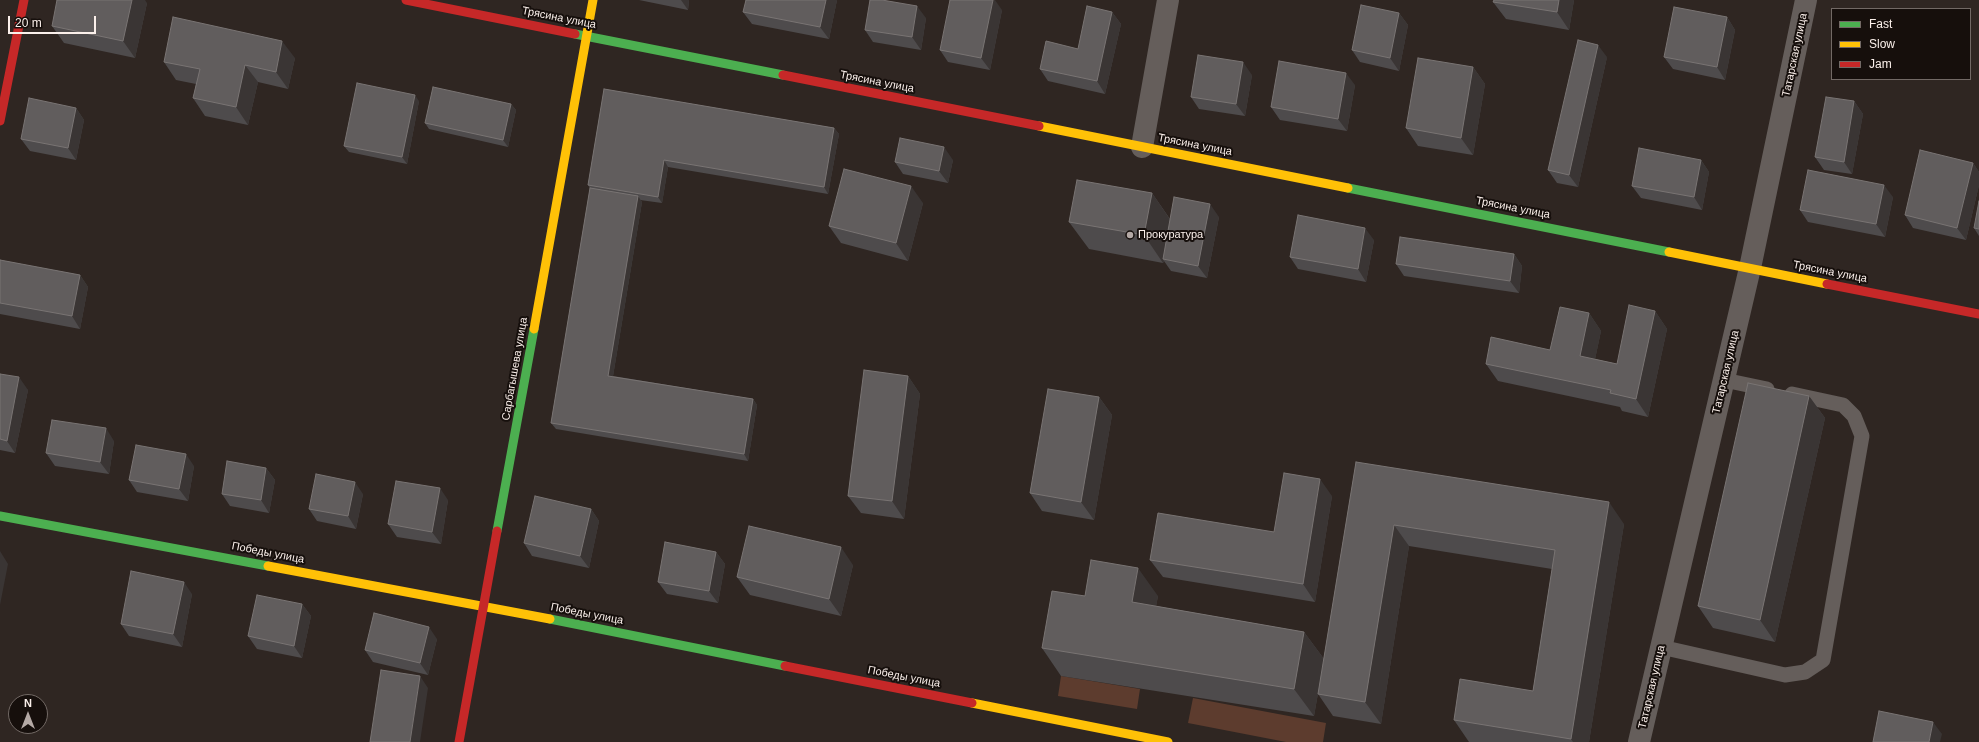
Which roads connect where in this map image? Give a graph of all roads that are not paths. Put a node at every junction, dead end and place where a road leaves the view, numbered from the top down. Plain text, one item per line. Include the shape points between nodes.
1 (24, 0) edge
2 (406, 0) edge
3 (593, 0) edge
4 (1168, 0) edge
5 (1806, 0) edge
6 (586, 36) junction
7 (0, 121) edge
8 (1142, 147) junction
9 (1750, 268) junction
10 (1979, 314) edge
11 (1724, 380) junction
12 (0, 516) edge
13 (485, 606) junction
14 (1661, 647) junction
15 (460, 742) edge
16 (1168, 742) edge
17 (1639, 742) edge

1 - 7 street
2 - 6 street, Трясина улица
3 - 6 street, Сарбагышева улица
4 - 8 street
5 - 9 street, Татарская улица
6 - 8 street, Трясина улица
6 - 13 street, Сарбагышева улица
8 - 9 street, Трясина улица
9 - 10 street, Трясина улица
9 - 11 street, Татарская улица
11 - 14 street, Татарская улица
11 - 14 lane via 1843,406 1854,416 1862,436 1823,660 1805,672 1785,675
12 - 13 street, Победы улица
13 - 15 street, Сарбагышева улица
13 - 16 street, Победы улица
14 - 17 street, Татарская улица

